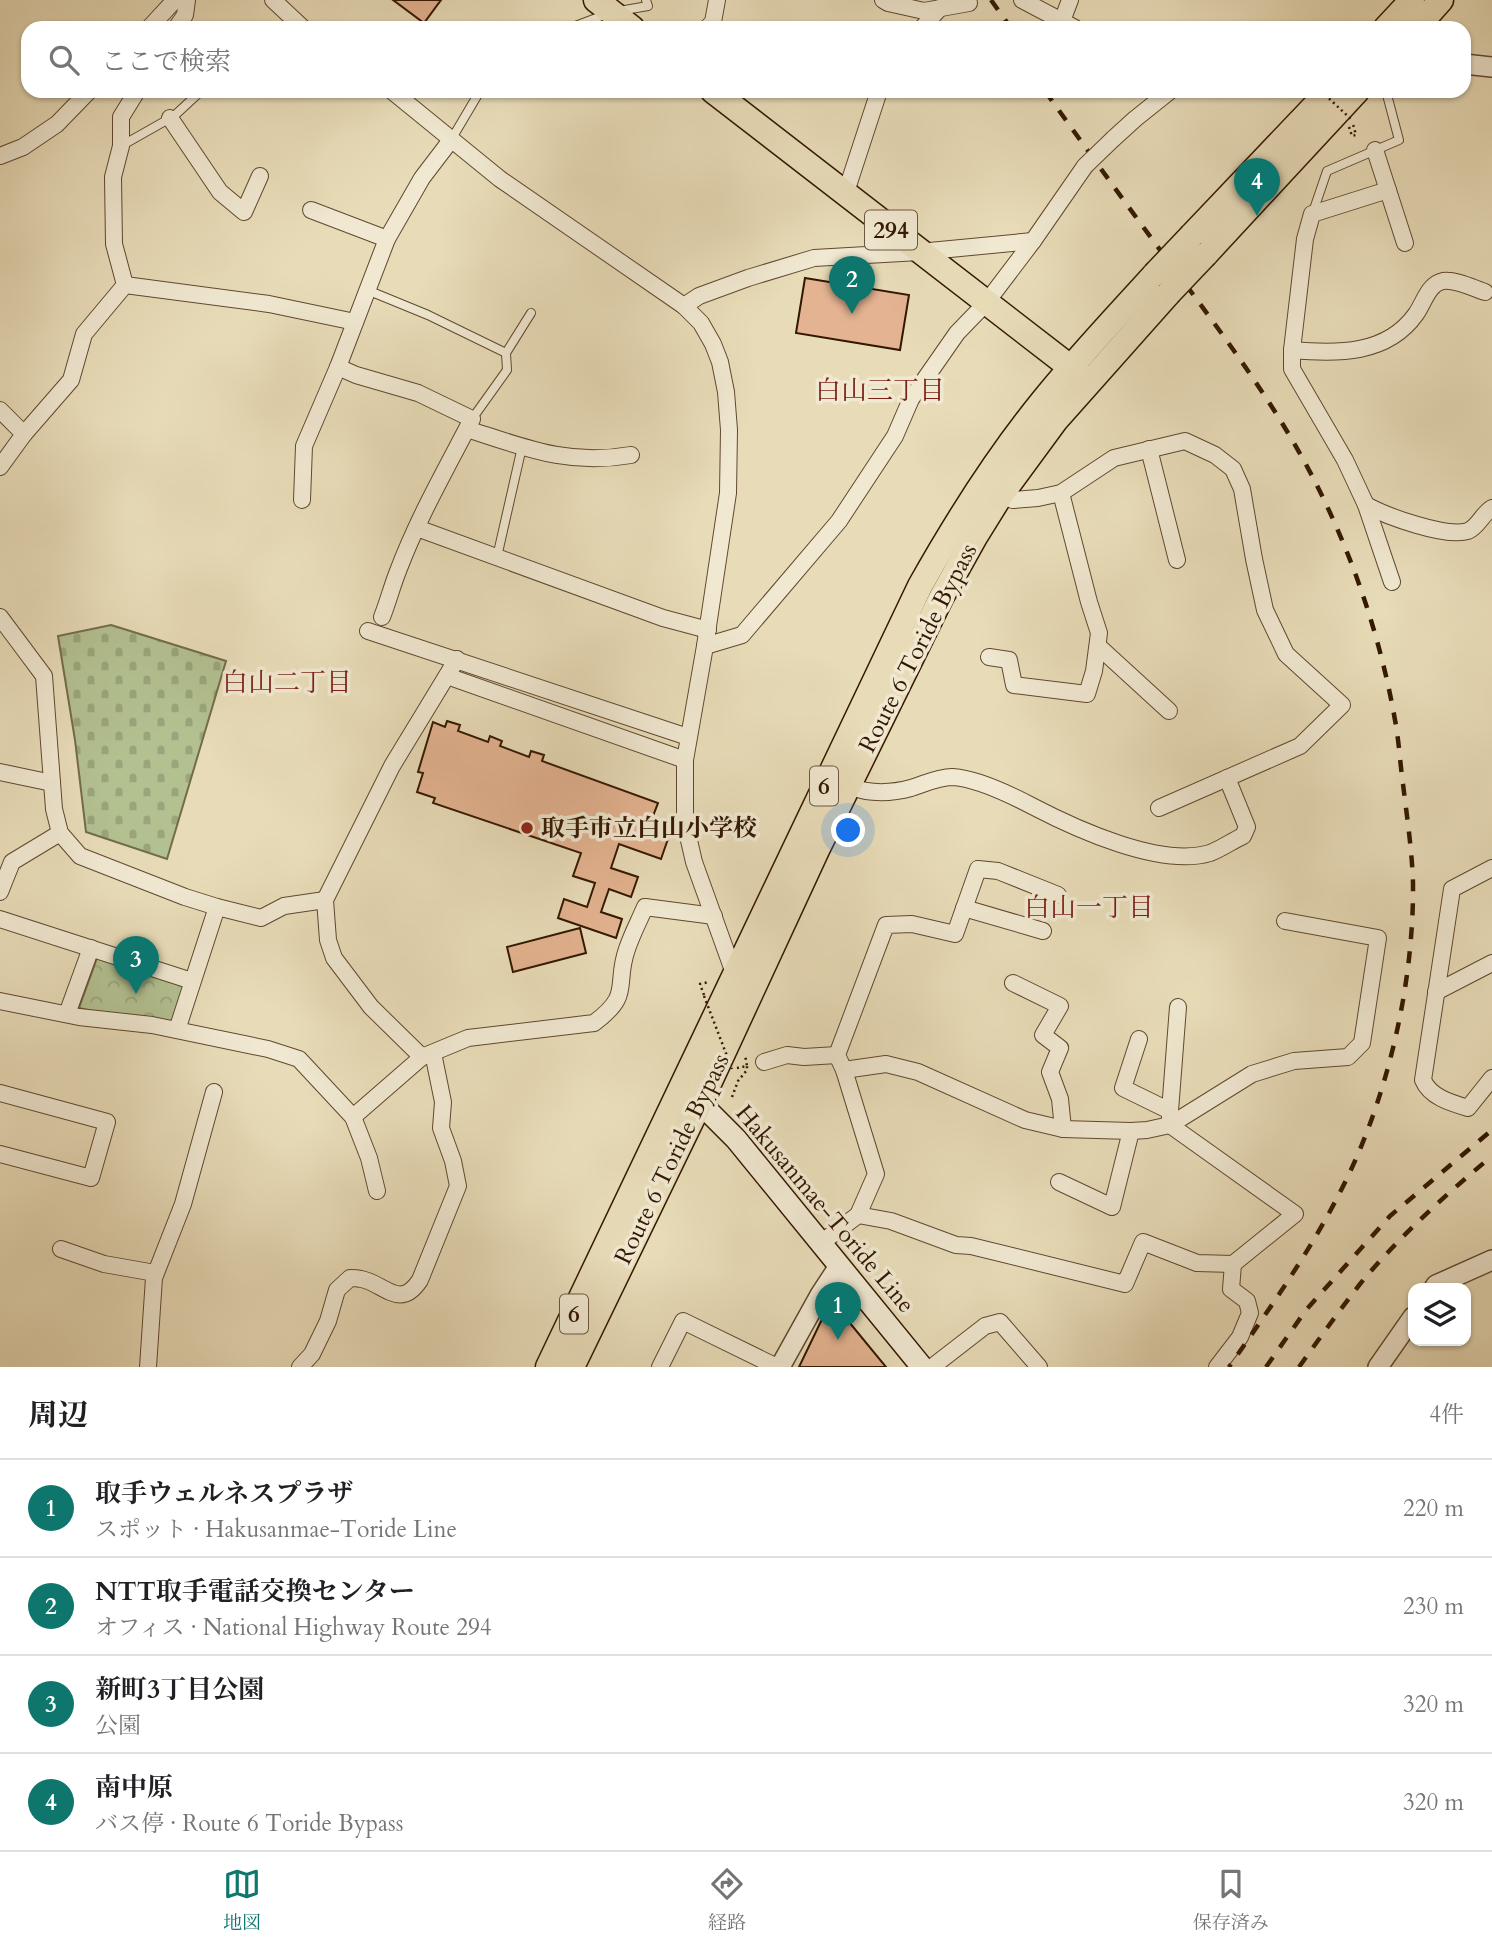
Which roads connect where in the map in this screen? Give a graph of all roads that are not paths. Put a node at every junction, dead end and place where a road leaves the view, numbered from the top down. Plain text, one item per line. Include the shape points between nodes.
1 (175, 0) edge
2 (187, 0) edge
3 (274, 0) edge
4 (646, 0) edge
5 (717, 0) edge
6 (883, 0) edge
7 (1022, 0) edge
8 (1070, 0) edge
9 (1412, 0) edge
10 (1441, 0) edge
11 (970, 3) dead end
12 (604, 6) edge
13 (940, 8) junction
14 (156, 21) edge
15 (181, 21) edge
16 (296, 21) edge
17 (581, 21) edge
18 (623, 21) edge
19 (713, 21) edge
20 (928, 21) edge
21 (1061, 21) edge
22 (1069, 21) edge
23 (1392, 21) edge
24 (1422, 21) edge
25 (1471, 65) edge
26 (1492, 67) edge
27 (82, 98) edge
28 (133, 98) edge
29 (193, 98) edge
30 (400, 98) edge
31 (476, 98) edge
32 (722, 98) edge
33 (877, 98) edge
34 (1161, 98) edge
35 (1323, 98) edge
36 (1350, 98) edge
37 (1388, 98) edge
38 (170, 118) junction
39 (451, 140) junction
40 (121, 146) junction
41 (1375, 150) junction
42 (0, 156) edge
43 (260, 176) dead end
44 (1388, 190) junction
45 (845, 195) junction
46 (311, 210) dead end
47 (1312, 214) junction
48 (387, 239) junction
49 (1033, 241) junction
50 (1405, 243) dead end
51 (1198, 245) junction
52 (919, 252) junction
53 (125, 285) junction
54 (367, 290) junction
55 (1485, 292) dead end
56 (986, 303) junction
57 (684, 306) junction
58 (531, 313) dead end
59 (355, 322) junction
60 (1292, 350) junction
61 (506, 353) junction
62 (338, 366) junction
63 (1080, 375) junction
64 (0, 410) edge
65 (470, 424) junction
66 (24, 434) junction
67 (522, 447) junction
68 (1149, 449) junction
69 (631, 455) dead end
70 (0, 467) edge
71 (1061, 493) junction
72 (1001, 495) junction
73 (302, 500) dead end
74 (1366, 505) junction
75 (1492, 506) edge
76 (417, 528) junction
77 (497, 556) junction
78 (1177, 560) dead end
79 (1392, 582) dead end
80 (0, 617) edge
81 (383, 617) dead end
82 (368, 631) dead end
83 (707, 638) junction
84 (1098, 646) junction
85 (989, 657) dead end
86 (457, 659) junction
87 (447, 676) junction
88 (1170, 711) dead end
89 (688, 737) junction
90 (685, 760) junction
91 (0, 772) edge
92 (1227, 778) junction
93 (52, 783) junction
94 (848, 786) junction
95 (1159, 808) dead end
96 (60, 833) junction
97 (6, 860) edge
98 (1492, 868) edge
99 (0, 892) edge
100 (1058, 895) dead end
101 (325, 900) junction
102 (216, 907) junction
103 (964, 908) junction
104 (714, 916) junction
105 (0, 919) edge
106 (1285, 922) dead end
107 (1043, 931) dead end
108 (91, 948) junction
109 (1492, 963) edge
110 (735, 976) junction
111 (192, 981) junction
112 (1013, 983) dead end
113 (1436, 992) junction
114 (0, 1001) edge
115 (1178, 1007) dead end
116 (67, 1014) junction
117 (177, 1030) junction
118 (1139, 1039) dead end
119 (428, 1055) junction
120 (764, 1062) dead end
121 (840, 1063) junction
122 (1492, 1078) edge
123 (214, 1092) dead end
124 (0, 1093) edge
125 (690, 1097) junction
126 (353, 1117) junction
127 (1170, 1118) junction
128 (1063, 1129) junction
129 (1131, 1131) junction
130 (0, 1154) edge
131 (1059, 1182) dead end
132 (377, 1191) dead end
133 (858, 1215) junction
134 (821, 1243) junction
135 (61, 1249) dead end
136 (1492, 1260) edge
137 (1233, 1264) junction
138 (839, 1266) junction
139 (155, 1273) junction
140 (1440, 1283) edge
141 (1408, 1324) edge
142 (148, 1367) edge
143 (300, 1367) edge
144 (548, 1367) edge
145 (572, 1367) edge
146 (660, 1367) edge
147 (778, 1367) edge
148 (922, 1367) edge
149 (932, 1367) edge
150 (1039, 1367) edge
151 (1217, 1367) edge
152 (1378, 1367) edge

1 - 14 street
2 - 15 street
3 - 16 street
4 - 12 lane via 648,6
5 - 19 street
6 - 13 street via 924,11
7 - 21 street
8 - 22 street
9 - 23 highway
10 - 24 highway
11 - 13 street
12 - 17 lane
12 - 18 highway
13 - 20 street
25 - 26 street
27 - 42 street via 57,124
28 - 40 street via 121,117
29 - 38 lane
30 - 39 street
31 - 39 lane
32 - 45 highway, 294
33 - 45 street
34 - 49 street, bridge via 1085,166
35 - 51 highway, Route 6 Toride Bypass / 6
36 - 51 highway, Route 6 Toride Bypass / 6
37 - 41 lane via 1399,140
38 - 40 lane
38 - 43 street via 220,192 244,212
39 - 48 street via 422,178
39 - 57 street via 500,180
40 - 53 street via 113,177 113,214 114,244
41 - 44 street
41 - 47 lane via 1327,171
44 - 47 street
44 - 50 street
45 - 52 highway, 294
46 - 48 street
47 - 60 street
48 - 54 street
49 - 52 street
49 - 56 street
51 - 63 highway, Route 6 Toride Bypass / 6, bridge
52 - 56 highway, 294
52 - 57 street via 814,258 699,296
53 - 59 street via 269,304
53 - 66 street via 84,334 71,380
54 - 59 street
54 - 61 lane
55 - 60 street via 1442,281 1431,287 1417,313 1389,339 1328,354
56 - 63 highway, 294
56 - 83 street via 957,333 911,400 895,436 839,521 742,635
57 - 83 street via 701,323 720,362 729,430 728,494
58 - 61 lane
59 - 62 street
60 - 74 street via 1292,369
61 - 65 lane via 508,370
62 - 65 street via 418,393
62 - 73 street via 304,446
63 - 72 highway, Route 6 Toride Bypass / 6 via 1056,421
63 - 110 highway, Route 6 Toride Bypass / 6 via 1039,405 954,527 882,665
64 - 66 street
65 - 67 street
65 - 76 street
66 - 70 street
67 - 69 street via 559,457
67 - 77 lane
68 - 71 street via 1114,458
68 - 78 street
68 - 92 street via 1185,441 1233,469 1242,489 1265,610 1286,654 1342,705 1300,746
71 - 72 street via 1013,500
71 - 84 street via 1099,633
72 - 94 highway, Route 6 Toride Bypass / 6 via 941,598
74 - 75 street via 1409,523 1465,532
74 - 79 street
76 - 77 street
76 - 81 street
77 - 83 street
80 - 93 street via 44,676
82 - 86 street
83 - 89 street
84 - 85 street via 1087,694 1014,685 1009,660
84 - 88 street
86 - 87 street
86 - 89 street
87 - 90 street
87 - 101 street via 392,766
89 - 90 street
90 - 104 street via 685,823
91 - 93 street
92 - 94 street via 1247,827 1243,836 1209,853 1177,857 1117,844 980,783 952,777 887,793 866,793
92 - 95 street
93 - 96 street
94 - 125 highway, Route 6 Toride Bypass / 6
96 - 97 street
96 - 102 street via 80,856
97 - 99 street
98 - 113 street via 1452,889
100 - 103 street via 998,871 978,869
101 - 102 street via 284,906 261,918
101 - 119 street via 334,958 371,1007
102 - 111 street
103 - 107 street
103 - 121 street via 955,934 912,924 886,925
104 - 110 street
104 - 119 street via 645,907 626,951 620,998 594,1023 468,1038
105 - 108 street
106 - 127 street via 1378,938 1362,1043 1348,1056 1294,1061 1252,1074
108 - 111 street
108 - 116 street
109 - 113 street
110 - 125 highway, Route 6 Toride Bypass / 6
111 - 117 street
112 - 128 street via 1060,1006 1043,1035 1060,1048 1050,1072 1060,1099
113 - 122 street via 1423,1080 1427,1090 1468,1108
114 - 116 street
115 - 127 street
116 - 117 street
117 - 126 street via 299,1059
118 - 127 street via 1123,1088
119 - 126 street
119 - 143 street via 443,1102 441,1128 458,1185 420,1280 414,1289 394,1295 362,1279 349,1278 337,1290 328,1321
120 - 121 street via 787,1055
121 - 128 street via 886,1064 918,1072 1025,1120
121 - 133 street via 876,1174
123 - 139 street via 183,1204
124 - 130 street via 107,1122 91,1178
125 - 134 main road, Hakusanmae-Toride Line via 736,1139
125 - 144 highway, Route 6 Toride Bypass / 6
125 - 145 highway, Route 6 Toride Bypass / 6
126 - 132 street
127 - 129 street via 1147,1130
127 - 137 street via 1296,1214
128 - 129 street
129 - 131 street via 1112,1207
133 - 134 street
133 - 137 street via 891,1221 956,1245 1125,1284 1143,1242 1197,1263
134 - 138 main road, Hakusanmae-Toride Line
135 - 139 street via 104,1264
136 - 140 street
137 - 151 street via 1231,1289 1247,1301 1250,1313 1240,1337
138 - 147 street
138 - 148 main road, Hakusanmae-Toride Line
139 - 142 street
141 - 152 street
146 - 147 street via 683,1321
149 - 150 street via 985,1326 1000,1322

